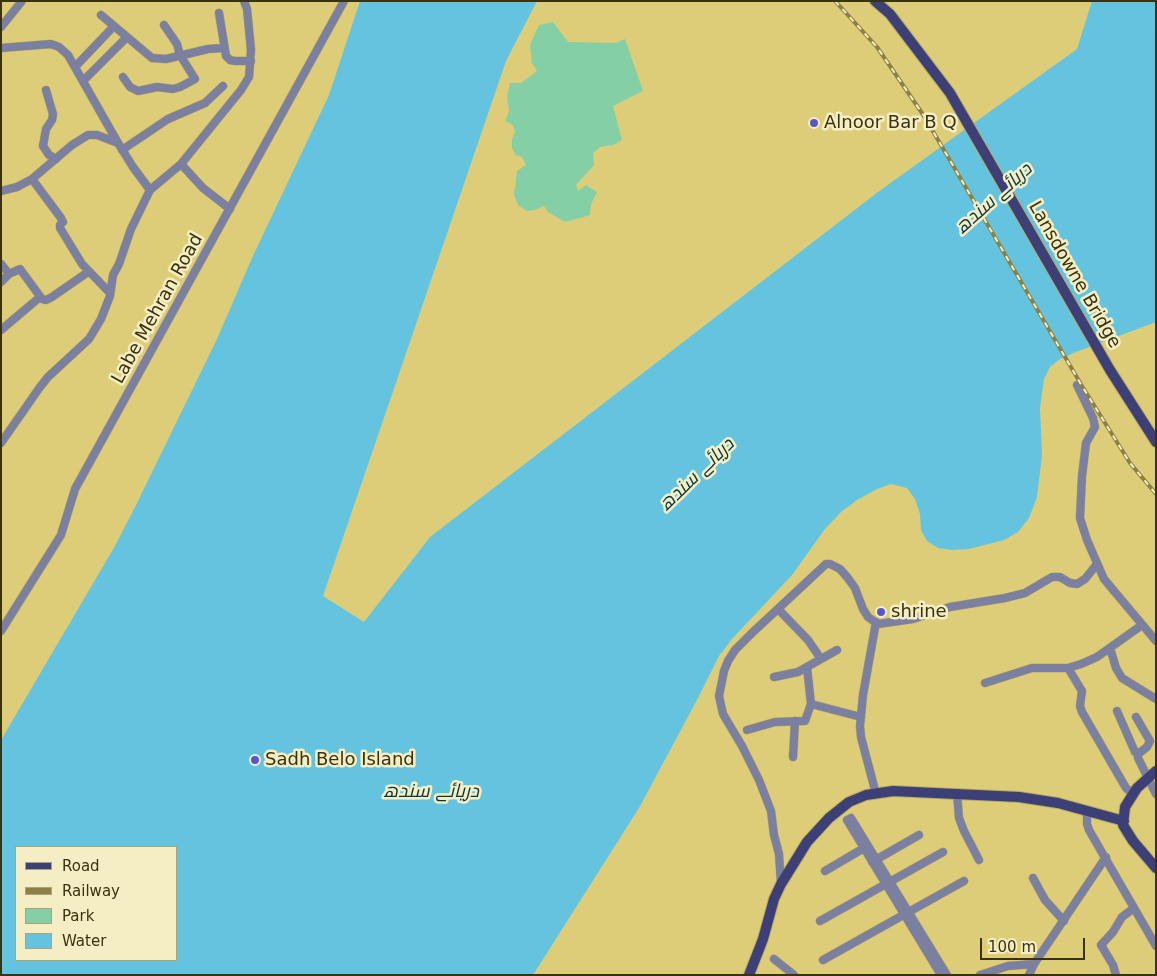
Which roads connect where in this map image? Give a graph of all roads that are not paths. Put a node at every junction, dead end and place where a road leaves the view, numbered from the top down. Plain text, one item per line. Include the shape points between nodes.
1 (22, 1) edge
2 (244, 1) edge
3 (344, 1) edge
4 (875, 1) edge
5 (219, 13) dead end
6 (101, 15) dead end
7 (164, 25) dead end
8 (114, 26) junction
9 (1, 27) edge
10 (127, 37) junction
11 (1, 48) edge
12 (224, 48) junction
13 (180, 56) junction
14 (251, 61) junction
15 (75, 67) junction
16 (123, 77) dead end
17 (83, 81) junction
18 (223, 86) dead end
19 (46, 90) dead end
20 (120, 146) junction
21 (56, 159) junction
22 (181, 164) junction
23 (32, 179) junction
24 (150, 190) junction
25 (1, 191) edge
26 (230, 209) junction
27 (1, 264) edge
28 (88, 272) junction
29 (9, 274) junction
30 (1, 282) edge
31 (110, 292) junction
32 (40, 297) junction
33 (1, 330) edge
34 (1077, 386) dead end
35 (1156, 442) edge
36 (1, 443) edge
37 (1097, 564) junction
38 (778, 609) junction
39 (876, 622) junction
40 (1142, 625) junction
41 (1, 631) edge
42 (1156, 641) edge
43 (1110, 648) junction
44 (837, 650) dead end
45 (820, 659) junction
46 (807, 667) junction
47 (1068, 668) junction
48 (774, 677) dead end
49 (985, 683) dead end
50 (1156, 699) edge
51 (812, 704) junction
52 (1117, 711) dead end
53 (861, 718) junction
54 (1136, 718) dead end
55 (795, 721) junction
56 (748, 730) dead end
57 (1138, 754) junction
58 (793, 757) dead end
59 (1152, 774) edge
60 (957, 793) junction
61 (876, 794) junction
62 (1133, 794) junction
63 (1156, 794) edge
64 (1087, 811) junction
65 (1124, 821) junction
66 (919, 834) dead end
67 (864, 848) junction
68 (943, 852) dead end
69 (1106, 857) junction
70 (979, 860) dead end
71 (875, 861) junction
72 (1156, 868) edge
73 (825, 871) dead end
74 (1033, 878) dead end
75 (964, 881) dead end
76 (888, 883) junction
77 (781, 884) junction
78 (1134, 908) junction
79 (907, 913) junction
80 (820, 921) dead end
81 (1064, 921) junction
82 (1156, 946) edge
83 (774, 959) dead end
84 (823, 960) dead end
85 (1034, 964) junction
86 (749, 975) edge
87 (794, 975) edge
88 (941, 975) edge
89 (947, 975) edge
90 (980, 975) edge
91 (1029, 975) edge
92 (1116, 975) edge

1 - 9 street
2 - 14 street
3 - 26 street, Labe Mehran Road
4 - 35 main road, Lansdowne Bridge via 890,14 950,93 1110,370
5 - 12 street
6 - 8 street
7 - 13 street via 177,44
8 - 10 street
8 - 15 street
10 - 13 street via 152,58
10 - 17 street
11 - 15 street via 52,44 68,55
12 - 13 street
12 - 14 street via 230,60
13 - 16 street via 195,79 180,87 138,91 130,87
14 - 22 street via 249,77 241,90
15 - 17 street
17 - 20 street
18 - 20 street via 205,103
19 - 21 street via 53,114 46,128 43,146
20 - 21 street via 97,135 88,135
20 - 24 street
21 - 23 street
22 - 24 street
22 - 26 street via 203,188
23 - 25 street
23 - 28 street via 61,218 60,228
24 - 31 street via 131,229 113,275
26 - 41 street, Labe Mehran Road via 75,489 61,535
27 - 29 street
28 - 31 street
28 - 32 street via 52,298
29 - 30 street
29 - 32 street via 20,270
31 - 36 street via 101,319 89,340 48,377
32 - 33 street
34 - 37 street via 1095,422 1086,443 1080,518
37 - 39 street via 1077,584 1052,576 1025,592 1005,598 950,607 912,619
37 - 40 street via 1104,579
38 - 39 street via 826,564 830,564 847,576 862,609
38 - 45 street via 808,640
38 - 77 street via 735,650 724,671 719,696 723,714 742,746 771,811
39 - 53 street
40 - 42 street
40 - 43 street
43 - 47 street via 1097,657
43 - 50 street via 1122,678
44 - 45 street
45 - 46 street
46 - 48 street
46 - 51 street
47 - 49 street via 1032,668
47 - 62 street via 1082,691 1082,712 1126,788
51 - 53 street
51 - 55 street via 805,721
52 - 57 street
53 - 61 street via 861,737
54 - 57 street via 1150,741
55 - 56 street via 775,722
55 - 58 street
57 - 59 street
59 - 62 main road
59 - 63 street
60 - 61 main road via 893,791
60 - 64 main road via 1019,797
60 - 70 street via 962,824
61 - 77 main road via 849,802 829,818 807,842
62 - 65 main road via 1125,807
64 - 65 main road
64 - 69 street via 1087,824
65 - 72 main road via 1123,825 1133,841
66 - 71 street
67 - 71 street
67 - 71 street via 847,820 851,818
67 - 73 street
68 - 76 street
69 - 78 street
69 - 81 street
71 - 76 street
74 - 81 street via 1045,900
75 - 79 street
76 - 79 street
76 - 80 street
77 - 86 main road
78 - 82 street
78 - 92 street via 1122,917 1101,945
79 - 84 street
79 - 88 street
79 - 89 street
81 - 85 street
83 - 87 street
85 - 90 street via 1008,966
85 - 91 street

